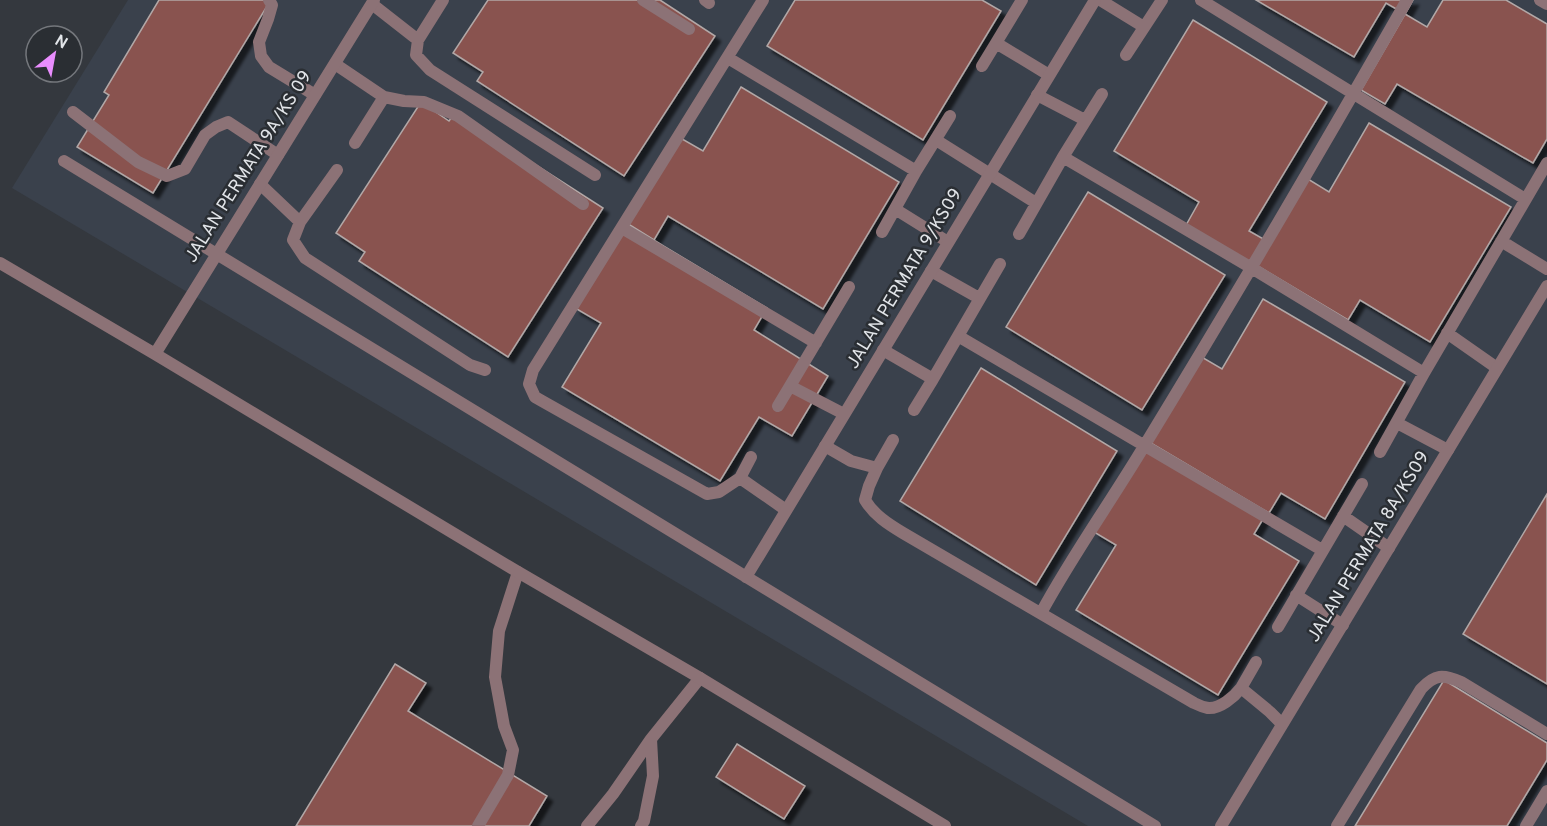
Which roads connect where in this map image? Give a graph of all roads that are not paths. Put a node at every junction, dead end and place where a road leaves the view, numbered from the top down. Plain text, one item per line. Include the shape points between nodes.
1 (269, 0) edge
2 (442, 0) edge
3 (643, 0) edge
4 (763, 0) edge
5 (1095, 0) edge
6 (1100, 0) edge
7 (1162, 0) edge
8 (1201, 0) edge
9 (1407, 0) edge
10 (1540, 0) edge
11 (373, 2) edge
12 (1017, 2) edge
13 (1547, 4) edge
14 (1144, 27) junction
15 (689, 29) dead end
16 (418, 40) junction
17 (996, 43) junction
18 (1126, 55) dead end
19 (728, 58) junction
20 (334, 64) junction
21 (982, 66) dead end
22 (1049, 75) junction
23 (1102, 94) dead end
24 (1353, 94) junction
25 (315, 95) junction
26 (1037, 95) junction
27 (384, 97) junction
28 (74, 112) dead end
29 (950, 116) dead end
30 (1085, 120) junction
31 (936, 140) junction
32 (355, 143) dead end
33 (278, 155) junction
34 (1063, 157) junction
35 (64, 161) dead end
36 (1546, 167) edge
37 (337, 170) dead end
38 (916, 171) junction
39 (989, 174) junction
40 (595, 175) dead end
41 (260, 184) junction
42 (1525, 199) junction
43 (583, 204) dead end
44 (1036, 204) junction
45 (895, 209) junction
46 (300, 222) junction
47 (621, 228) junction
48 (882, 232) dead end
49 (1019, 234) dead end
50 (948, 242) junction
51 (1501, 242) junction
52 (217, 254) junction
53 (0, 263) edge
54 (1000, 264) dead end
55 (1250, 267) junction
56 (1547, 269) edge
57 (931, 271) junction
58 (1547, 286) edge
59 (849, 287) dead end
60 (980, 298) junction
61 (1447, 333) junction
62 (958, 336) junction
63 (816, 343) junction
64 (883, 350) junction
65 (155, 354) junction
66 (1497, 368) junction
67 (485, 370) dead end
68 (1424, 373) junction
69 (933, 380) junction
70 (790, 386) junction
71 (778, 406) dead end
72 (914, 410) dead end
73 (844, 414) junction
74 (1397, 423) junction
75 (893, 440) dead end
76 (1145, 445) junction
77 (825, 446) junction
78 (1448, 450) junction
79 (1380, 452) dead end
80 (751, 457) dead end
81 (877, 468) junction
82 (740, 478) junction
83 (1362, 484) dead end
84 (786, 510) junction
85 (1343, 516) junction
86 (1389, 548) junction
87 (1322, 550) junction
88 (518, 572) junction
89 (746, 577) junction
90 (1296, 595) junction
91 (1041, 613) junction
92 (1342, 625) junction
93 (1278, 627) dead end
94 (1256, 662) dead end
95 (700, 678) junction
96 (1241, 688) junction
97 (1282, 724) junction
98 (1547, 734) edge
99 (651, 739) junction
100 (1547, 791) edge
101 (478, 826) edge
102 (587, 826) edge
103 (641, 826) edge
104 (945, 826) edge
105 (1155, 826) edge
106 (1221, 826) edge
107 (1337, 826) edge
108 (1526, 826) edge

1 - 25 street via 272,5 259,42 261,56 269,67
2 - 16 street
3 - 15 street
4 - 19 street
5 - 22 street, JALAN PERMATA 9/KS09
6 - 14 street
7 - 14 street
8 - 24 street
9 - 24 street
10 - 13 street
11 - 16 street
11 - 20 street, JALAN PERMATA 9A/KS 09
12 - 17 street
14 - 18 street
16 - 40 street via 416,55 430,70
17 - 21 street
17 - 22 street
19 - 38 street
19 - 47 street
20 - 25 street, JALAN PERMATA 9A/KS 09
20 - 27 street
22 - 26 street, JALAN PERMATA 9/KS09
23 - 30 street
24 - 42 street
24 - 55 street
25 - 33 street, JALAN PERMATA 9A/KS 09
26 - 30 street
26 - 39 street, JALAN PERMATA 9/KS09
27 - 32 street
27 - 43 street via 424,102 458,116
28 - 33 street via 138,162 167,176 184,169 205,135 228,122
29 - 31 street
30 - 34 street
31 - 38 street
31 - 39 street
33 - 41 street, JALAN PERMATA 9A/KS 09
34 - 44 street
34 - 55 street
35 - 52 street
36 - 42 street
37 - 46 street
38 - 45 street
39 - 44 street
39 - 50 street, JALAN PERMATA 9/KS09
41 - 46 street
41 - 52 street, JALAN PERMATA 9A/KS 09
42 - 51 street
44 - 49 street
45 - 48 street
45 - 50 street
46 - 67 street via 293,240 305,258 470,365
47 - 63 street
47 - 82 street via 533,370 529,384 535,397 707,494 719,492
50 - 57 street, JALAN PERMATA 9/KS09
51 - 56 street
51 - 61 street
52 - 65 street, JALAN PERMATA 9A/KS 09
52 - 89 street
53 - 65 street
54 - 60 street
55 - 68 street
55 - 76 street
57 - 60 street
57 - 64 street, JALAN PERMATA 9/KS09
58 - 66 street, JALAN PERMATA 8A/KS09
59 - 63 street
60 - 62 street
61 - 66 street
61 - 68 street
62 - 69 street
62 - 76 street
63 - 70 street
64 - 69 street
64 - 73 street, JALAN PERMATA 9/KS09
65 - 88 street
66 - 78 street, JALAN PERMATA 8A/KS09
68 - 74 street
69 - 72 street
70 - 71 street
70 - 73 street
73 - 77 street, JALAN PERMATA 9/KS09
74 - 78 street
74 - 79 street
75 - 81 street
76 - 87 street
76 - 91 street
77 - 81 street via 851,461
77 - 84 street, JALAN PERMATA 9/KS09
78 - 86 street, JALAN PERMATA 8A/KS09
80 - 82 street
81 - 91 street via 866,500 884,521
82 - 84 street
83 - 85 street
84 - 89 street, JALAN PERMATA 9/KS09
85 - 86 street
85 - 87 street
86 - 92 street, JALAN PERMATA 8A/KS09
87 - 90 street
88 - 95 street
88 - 101 street via 499,631 495,677 513,750 508,775
89 - 105 street
90 - 92 street
90 - 93 street
91 - 96 street via 1207,708 1221,705
92 - 97 street, JALAN PERMATA 8A/KS09
94 - 96 street
95 - 99 street
95 - 104 street
96 - 97 street
97 - 106 street, JALAN PERMATA 8A/KS09
98 - 107 street via 1461,682 1448,676 1437,677 1420,689
99 - 102 street
99 - 103 street via 653,776
100 - 108 street

